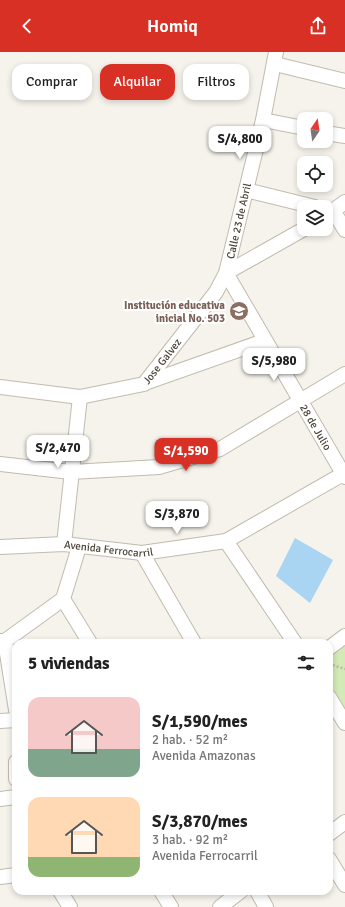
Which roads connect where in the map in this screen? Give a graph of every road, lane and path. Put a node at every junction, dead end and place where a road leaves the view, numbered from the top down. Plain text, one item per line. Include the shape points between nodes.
1 (276, 58) edge
2 (345, 81) edge
3 (263, 120) junction
4 (297, 127) edge
5 (333, 133) edge
6 (345, 136) edge
7 (246, 190) junction
8 (345, 202) edge
9 (297, 203) edge
10 (333, 210) edge
11 (333, 216) edge
12 (345, 230) edge
13 (297, 233) edge
14 (226, 273) junction
15 (264, 341) junction
16 (345, 374) edge
17 (144, 384) junction
18 (0, 387) edge
19 (80, 397) junction
20 (300, 401) junction
21 (0, 464) edge
22 (71, 472) junction
23 (344, 475) edge
24 (226, 541) junction
25 (64, 544) junction
26 (79, 546) junction
27 (0, 547) edge
28 (142, 554) junction
29 (63, 599) junction
30 (345, 636) edge
31 (88, 639) edge
32 (192, 639) edge
33 (292, 639) edge
34 (3, 641) edge
35 (333, 645) edge
36 (333, 665) edge
37 (345, 669) edge
38 (12, 689) edge
39 (333, 704) edge
40 (12, 720) edge
41 (0, 721) edge
42 (345, 723) edge
43 (12, 797) edge
44 (0, 799) edge
45 (345, 822) edge
46 (333, 831) edge
47 (333, 866) edge
48 (12, 876) edge
49 (0, 877) edge
50 (345, 885) edge
51 (62, 895) edge
52 (164, 895) edge
53 (236, 895) edge
54 (258, 895) edge
55 (70, 907) edge
56 (171, 907) edge
57 (220, 907) edge
58 (266, 907) edge

1 - 2 street
1 - 3 street, Calle 23 de Abril
3 - 4 street
3 - 7 street, Calle 23 de Abril
5 - 6 street
7 - 9 street
7 - 14 street, Calle 23 de Abril
8 - 10 street
11 - 12 street
13 - 14 street
14 - 15 street, 28 de Julio
14 - 17 street, Jose Galvez via 216,292
15 - 17 street
15 - 20 street, 28 de Julio
16 - 20 street
17 - 19 street, Jose Galvez
18 - 19 street, Jose Galvez
19 - 22 street
20 - 22 street via 220,449 159,467
20 - 23 street, 28 de Julio
21 - 22 street
22 - 25 street
23 - 24 street, Avenida Ferrocarril
24 - 28 street, Avenida Ferrocarril
24 - 33 street
25 - 26 street, Avenida Ferrocarril
25 - 27 street, Avenida Ferrocarril
26 - 28 street, Avenida Ferrocarril
26 - 29 street
28 - 32 street
29 - 31 street
29 - 34 street
30 - 35 street
34 - 38 street
36 - 37 path
39 - 42 street
40 - 41 street
43 - 44 street
45 - 46 street
47 - 50 street
48 - 49 street
51 - 55 street
52 - 56 street
53 - 57 street
54 - 58 street

